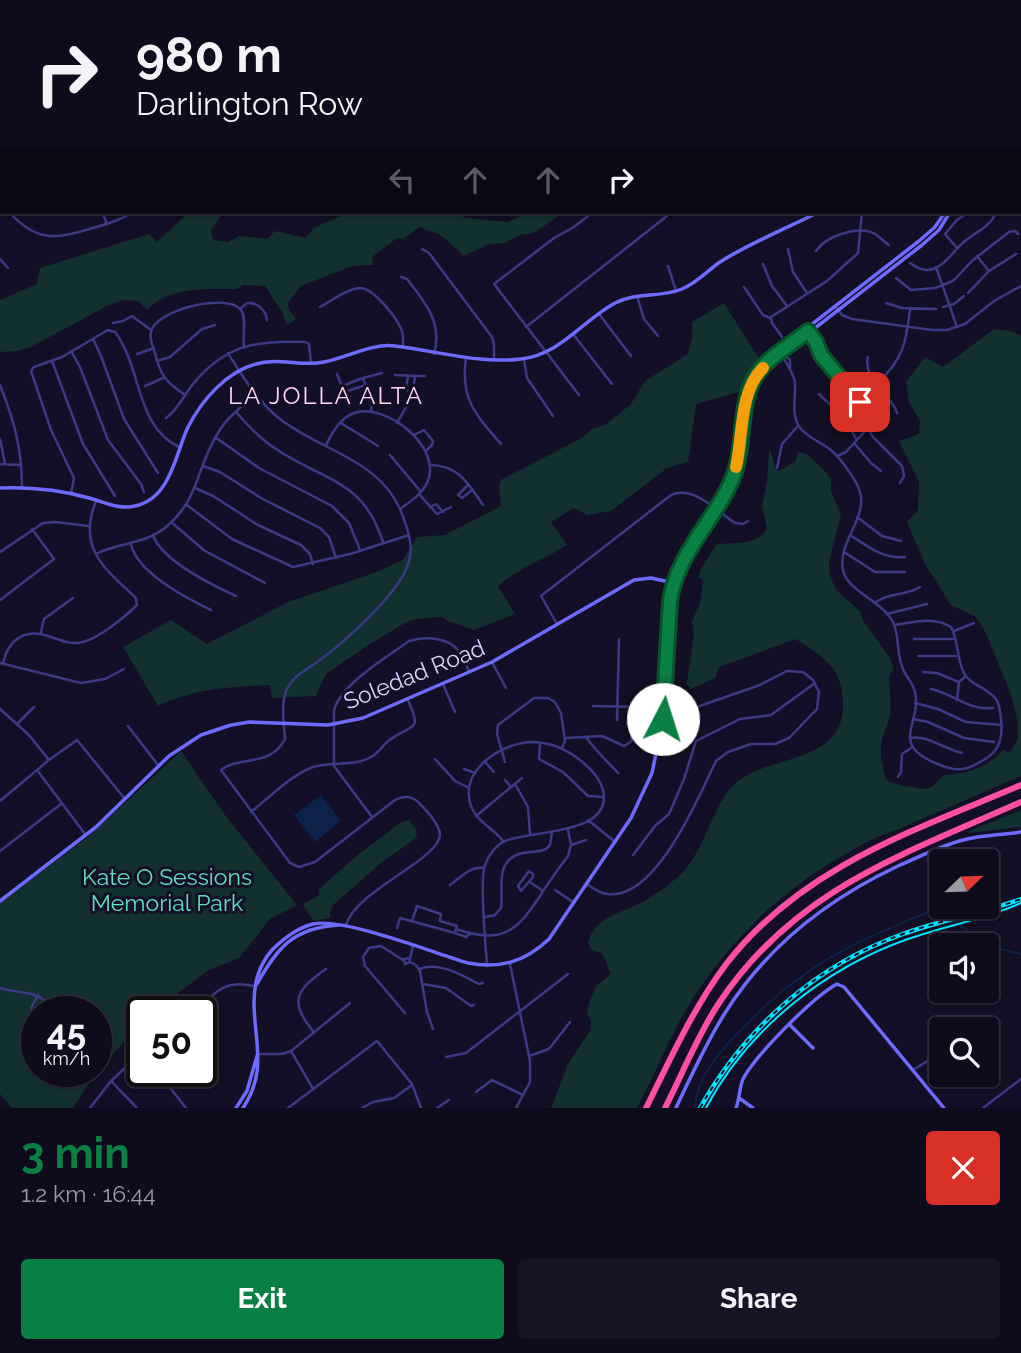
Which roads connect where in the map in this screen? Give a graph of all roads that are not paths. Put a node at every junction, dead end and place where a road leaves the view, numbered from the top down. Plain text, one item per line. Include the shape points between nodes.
1 (11, 214) edge
2 (103, 214) edge
3 (129, 214) edge
4 (590, 214) edge
5 (669, 214) edge
6 (815, 214) edge
7 (862, 214) edge
8 (946, 214) edge
9 (969, 215) dead end
10 (995, 215) dead end
11 (107, 224) junction
12 (862, 231) junction
13 (1018, 234) dead end
14 (889, 245) dead end
15 (957, 248) junction
16 (422, 249) dead end
17 (788, 250) dead end
18 (816, 251) dead end
19 (1016, 254) dead end
20 (977, 256) junction
21 (0, 259) edge
22 (910, 263) dead end
23 (763, 264) dead end
24 (668, 266) dead end
25 (936, 267) junction
26 (8, 268) dead end
27 (989, 271) junction
28 (401, 277) dead end
29 (896, 278) dead end
30 (744, 286) dead end
31 (942, 286) junction
32 (1021, 286) edge
33 (676, 291) junction
34 (807, 293) junction
35 (968, 293) dead end
36 (637, 296) junction
37 (964, 296) dead end
38 (886, 303) dead end
39 (320, 306) dead end
40 (787, 306) junction
41 (949, 306) junction
42 (943, 307) dead end
43 (836, 308) junction
44 (240, 309) junction
45 (910, 309) junction
46 (936, 309) dead end
47 (599, 314) junction
48 (771, 317) junction
49 (267, 320) dead end
50 (113, 323) dead end
51 (215, 325) dead end
52 (526, 327) junction
53 (908, 327) junction
54 (957, 327) junction
55 (151, 330) junction
56 (808, 331) junction
57 (573, 334) junction
58 (658, 336) dead end
59 (782, 337) dead end
60 (93, 339) junction
61 (244, 347) junction
62 (403, 347) junction
63 (154, 348) junction
64 (71, 351) junction
65 (780, 351) junction
66 (547, 352) junction
67 (228, 353) junction
68 (434, 354) junction
69 (137, 355) dead end
70 (631, 356) dead end
71 (466, 357) junction
72 (867, 357) dead end
73 (494, 359) junction
74 (524, 359) junction
75 (52, 361) junction
76 (157, 361) junction
77 (311, 363) junction
78 (239, 370) junction
79 (382, 373) dead end
80 (337, 374) dead end
81 (395, 375) dead end
82 (408, 376) junction
83 (415, 376) junction
84 (425, 376) dead end
85 (163, 378) junction
86 (363, 378) junction
87 (612, 384) dead end
88 (877, 384) junction
89 (0, 385) edge
90 (366, 385) junction
91 (145, 386) dead end
92 (341, 386) junction
93 (819, 394) dead end
94 (185, 395) junction
95 (256, 395) junction
96 (413, 395) junction
97 (579, 396) dead end
98 (236, 412) junction
99 (371, 412) junction
100 (897, 413) dead end
101 (553, 416) dead end
102 (166, 418) dead end
103 (341, 422) junction
104 (397, 423) junction
105 (799, 425) junction
106 (868, 428) junction
107 (414, 435) junction
108 (215, 438) junction
109 (0, 439) edge
110 (855, 441) junction
111 (501, 444) dead end
112 (326, 446) junction
113 (378, 446) dead end
114 (180, 447) junction
115 (426, 451) junction
116 (390, 455) dead end
117 (837, 456) junction
118 (2, 464) edge
119 (22, 465) junction
120 (431, 465) junction
121 (203, 466) junction
122 (778, 468) dead end
123 (881, 471) dead end
124 (158, 473) dead end
125 (900, 483) dead end
126 (467, 485) junction
127 (0, 488) edge
128 (22, 488) junction
129 (195, 488) junction
130 (472, 490) junction
131 (144, 492) dead end
132 (420, 493) junction
133 (71, 494) junction
134 (115, 496) dead end
135 (96, 501) junction
136 (187, 505) junction
137 (483, 505) dead end
138 (430, 507) junction
139 (451, 507) dead end
140 (400, 509) junction
141 (715, 509) junction
142 (444, 512) junction
143 (858, 517) junction
144 (748, 521) dead end
145 (171, 522) junction
146 (89, 526) junction
147 (32, 529) junction
148 (409, 535) junction
149 (850, 535) junction
150 (153, 536) junction
151 (901, 541) dead end
152 (383, 543) junction
153 (131, 544) junction
154 (360, 550) junction
155 (0, 552) edge
156 (844, 552) junction
157 (96, 554) junction
158 (905, 557) dead end
159 (336, 558) junction
160 (313, 564) junction
161 (905, 572) dead end
162 (671, 582) junction
163 (265, 583) dead end
164 (920, 587) dead end
165 (236, 596) dead end
166 (73, 598) dead end
167 (0, 600) edge
168 (876, 602) junction
169 (927, 604) dead end
170 (211, 610) dead end
171 (887, 614) junction
172 (974, 623) dead end
173 (557, 624) junction
174 (894, 625) junction
175 (954, 631) junction
176 (41, 634) junction
177 (619, 639) dead end
178 (914, 639) dead end
179 (955, 639) junction
180 (918, 656) dead end
181 (958, 656) junction
182 (492, 662) junction
183 (2, 663) edge
184 (124, 669) dead end
185 (469, 671) junction
186 (923, 672) dead end
187 (966, 676) junction
188 (959, 682) junction
189 (815, 683) junction
190 (443, 684) junction
191 (506, 688) dead end
192 (931, 689) dead end
193 (408, 699) junction
194 (957, 700) junction
195 (915, 703) junction
196 (593, 706) dead end
197 (34, 707) dead end
198 (618, 707) junction
199 (663, 708) junction
200 (993, 708) dead end
201 (0, 709) edge
202 (455, 712) dead end
203 (913, 719) junction
204 (617, 720) dead end
205 (284, 723) junction
206 (17, 724) junction
207 (334, 724) junction
208 (1002, 725) junction
209 (128, 726) dead end
210 (631, 729) dead end
211 (565, 738) junction
212 (587, 738) junction
213 (910, 738) junction
214 (994, 742) dead end
215 (540, 743) junction
216 (913, 747) junction
217 (562, 748) junction
218 (500, 750) junction
219 (962, 753) dead end
220 (435, 759) dead end
221 (49, 760) junction
222 (485, 762) junction
223 (505, 762) dead end
224 (334, 764) junction
225 (159, 766) junction
226 (464, 769) dead end
227 (37, 770) junction
228 (494, 772) dead end
229 (618, 773) dead end
230 (475, 774) junction
231 (898, 776) dead end
232 (522, 778) dead end
233 (505, 780) dead end
234 (1021, 785) edge
235 (513, 786) junction
236 (469, 788) junction
237 (603, 797) junction
238 (126, 799) junction
239 (0, 801) edge
240 (1021, 802) edge
241 (62, 803) junction
242 (251, 811) junction
243 (477, 816) junction
244 (372, 817) junction
245 (588, 820) junction
246 (568, 829) junction
247 (552, 832) junction
248 (1021, 832) edge
249 (86, 835) junction
250 (530, 835) junction
251 (586, 840) dead end
252 (503, 841) junction
253 (614, 841) junction
254 (571, 845) junction
255 (0, 851) edge
256 (633, 855) dead end
257 (484, 868) junction
258 (530, 882) junction
259 (587, 884) junction
260 (450, 885) dead end
261 (555, 890) dead end
262 (543, 891) junction
263 (0, 901) edge
264 (575, 903) junction
265 (485, 917) junction
266 (411, 920) junction
267 (346, 925) junction
268 (397, 928) dead end
269 (456, 931) junction
270 (485, 936) junction
271 (412, 946) junction
272 (407, 960) junction
273 (510, 964) junction
274 (487, 966) junction
275 (419, 968) junction
276 (326, 969) dead end
277 (568, 974) dead end
278 (483, 983) dead end
279 (423, 984) junction
280 (256, 986) junction
281 (0, 988) edge
282 (37, 995) edge
283 (213, 996) edge
284 (350, 1003) dead end
285 (474, 1005) dead end
286 (405, 1013) dead end
287 (520, 1013) junction
288 (570, 1022) dead end
289 (790, 1025) junction
290 (433, 1029) dead end
291 (314, 1032) junction
292 (813, 1048) dead end
293 (291, 1051) junction
294 (258, 1054) junction
295 (529, 1056) junction
296 (446, 1057) dead end
297 (929, 1060) edge
298 (126, 1067) edge
299 (913, 1070) junction
300 (1021, 1079) edge
301 (112, 1080) edge
302 (112, 1082) edge
303 (412, 1084) junction
304 (106, 1087) edge
305 (170, 1087) edge
306 (313, 1088) junction
307 (476, 1092) dead end
308 (523, 1095) junction
309 (449, 1100) dead end
310 (738, 1103) edge
311 (90, 1108) edge
312 (137, 1108) edge
313 (186, 1108) edge
314 (236, 1108) edge
315 (243, 1108) edge
316 (288, 1108) edge
317 (362, 1108) edge
318 (421, 1108) edge
319 (437, 1108) edge
320 (516, 1108) edge
321 (646, 1108) edge
322 (665, 1108) edge
323 (676, 1108) edge
324 (751, 1108) edge
325 (944, 1108) edge
326 (983, 1108) edge

1 - 11 street via 31,231 56,237
2 - 11 street
3 - 11 street
4 - 52 street via 494,284
5 - 52 street
6 - 33 street via 720,262
7 - 12 street
8 - 43 street via 936,227
9 - 15 street via 957,220 945,234
10 - 15 street
12 - 14 street
12 - 18 street via 848,232
12 - 34 street via 858,253
13 - 20 street via 1009,232
15 - 25 street
16 - 73 street via 489,333 495,345
17 - 34 street via 793,272
19 - 27 street
20 - 27 street
20 - 31 street via 958,277
21 - 26 street
22 - 25 street via 922,269
23 - 40 street
24 - 33 street
25 - 31 street
27 - 35 street
28 - 68 street via 433,316
29 - 31 street via 911,290
30 - 48 street via 763,315
31 - 41 street
32 - 54 street
33 - 36 street
34 - 40 street
36 - 47 street via 614,303
36 - 58 street via 640,310
37 - 41 street
38 - 45 street
39 - 62 street via 366,289 400,326
40 - 48 street
41 - 42 street
41 - 54 street
43 - 53 street via 852,319
43 - 56 street
43 - 65 street
44 - 49 street via 254,303
44 - 55 street via 233,304 191,306
44 - 61 street
45 - 46 street
45 - 53 street
47 - 57 street
47 - 70 street
48 - 59 street
50 - 55 street via 132,317
51 - 76 street
52 - 66 street
53 - 54 street via 937,331
53 - 88 street via 902,353
55 - 63 street
56 - 65 street
56 - 106 street via 821,355 860,402
57 - 66 street
57 - 87 street
60 - 64 street
60 - 114 street via 108,330 116,332 155,425
60 - 124 street via 124,419
61 - 67 street
61 - 77 street via 305,342 311,350
62 - 68 street
62 - 77 street via 379,346
63 - 69 street
63 - 76 street
64 - 75 street
64 - 131 street via 108,440
65 - 105 street via 790,360
65 - 141 street via 760,371 746,402 735,471
66 - 74 street
66 - 97 street
67 - 78 street
67 - 94 street
68 - 71 street
71 - 73 street
71 - 111 street via 468,401
72 - 88 street via 868,373
73 - 74 street
74 - 101 street via 527,378
75 - 133 street via 32,368 31,373 74,478
75 - 134 street via 83,444
76 - 85 street
77 - 78 street via 271,360
78 - 95 street
78 - 114 street via 198,410
79 - 86 street
80 - 92 street
81 - 82 street
82 - 83 street
82 - 96 street via 407,391
83 - 84 street
83 - 96 street
85 - 91 street
85 - 94 street
86 - 90 street
86 - 92 street
88 - 100 street
89 - 119 street via 15,424
90 - 92 street via 348,392
90 - 99 street
93 - 110 street via 843,417
94 - 102 street
95 - 98 street
95 - 112 street via 281,420
96 - 104 street
98 - 108 street
98 - 152 street via 275,449 357,495 373,516
99 - 103 street via 353,413
99 - 104 street
103 - 112 street
103 - 113 street
104 - 107 street
105 - 117 street
105 - 122 street via 782,444
106 - 110 street
106 - 125 street via 902,466
107 - 115 street
107 - 115 street via 424,430 433,441
108 - 121 street
108 - 154 street via 258,468 331,506 349,523
109 - 118 street
110 - 117 street
110 - 123 street
112 - 140 street via 374,474
114 - 135 street via 165,485 150,500 127,507
115 - 120 street
116 - 132 street
117 - 143 street via 860,491
118 - 119 street
119 - 128 street
120 - 126 street via 454,469
120 - 132 street via 429,480
121 - 129 street
121 - 159 street via 320,528 329,537
126 - 130 street
126 - 130 street via 459,497
127 - 128 street
128 - 133 street
129 - 136 street
129 - 160 street via 301,545
130 - 137 street
132 - 138 street
132 - 140 street
133 - 135 street
135 - 146 street
136 - 145 street
136 - 160 street via 232,539 285,565
138 - 142 street via 437,514
138 - 142 street via 436,504
139 - 142 street
140 - 148 street
141 - 144 street via 736,523
141 - 162 street via 678,558
141 - 173 street via 693,494 671,495 541,596
143 - 149 street
143 - 151 street via 882,536
145 - 150 street
145 - 163 street via 205,551
146 - 147 street via 50,522
146 - 157 street
147 - 155 street
147 - 167 street via 54,559
148 - 152 street
148 - 205 street via 408,566 387,600 295,677 284,696
149 - 156 street
149 - 158 street via 880,555
150 - 153 street
150 - 165 street via 161,549 189,570
152 - 154 street
153 - 157 street
153 - 170 street via 142,565
154 - 159 street
156 - 161 street via 875,572
156 - 168 street via 842,567 848,581
157 - 176 street via 138,603 82,643
159 - 160 street
162 - 173 street, Soledad Road via 634,580
162 - 199 street via 664,624
164 - 168 street
166 - 176 street via 44,619
168 - 171 street
169 - 171 street
171 - 174 street
172 - 175 street
173 - 182 street, Soledad Road
174 - 175 street via 935,621
174 - 195 street via 901,665 913,684
175 - 179 street
176 - 183 street via 15,641
177 - 198 street
178 - 179 street
179 - 181 street
180 - 181 street
181 - 187 street
182 - 185 street, Soledad Road
182 - 191 street
183 - 184 street via 81,683 105,679
185 - 190 street, Soledad Road
185 - 207 street via 451,644 418,638 346,689 336,702
186 - 188 street
187 - 188 street
187 - 208 street via 996,699
188 - 194 street
189 - 199 street via 803,672 787,671 706,706
189 - 256 street via 771,715 740,719 696,741 668,814
189 - 259 street via 817,709 789,738 775,744 751,744 716,761 672,847 639,883 617,894
190 - 193 street, Soledad Road
190 - 202 street
192 - 194 street
193 - 207 street, Soledad Road via 363,718
193 - 224 street via 415,717 410,730 370,758
194 - 200 street via 974,708
195 - 203 street
195 - 208 street via 966,722
196 - 198 street
197 - 206 street
198 - 199 street
198 - 204 street
199 - 253 street via 652,773 638,806
201 - 206 street
203 - 213 street
203 - 214 street via 964,738
205 - 207 street, Soledad Road
205 - 225 street, Soledad Road via 220,727 188,742
205 - 242 street via 285,739 280,747 261,760 222,768
206 - 221 street
207 - 224 street
208 - 216 street via 1003,736 993,753 965,769 921,757
209 - 225 street
210 - 212 street via 632,741 627,746 602,736
211 - 212 street
211 - 217 street
211 - 218 street via 558,707 541,696 498,724
212 - 229 street
213 - 216 street
213 - 219 street via 922,737
215 - 217 street
215 - 218 street via 519,743
215 - 237 street via 540,759 563,772 588,796
216 - 231 street via 902,754
217 - 237 street via 591,771
218 - 222 street
218 - 223 street
220 - 236 street
221 - 227 street
221 - 238 street via 72,741 80,741
222 - 228 street
222 - 230 street
224 - 242 street via 302,772
224 - 244 street
225 - 238 street, Soledad Road
226 - 230 street
227 - 239 street
227 - 241 street
230 - 236 street
232 - 235 street
233 - 235 street
234 - 321 highway via 869,851 790,900 747,941 707,991
235 - 243 street
235 - 250 street via 528,807
236 - 243 street
237 - 245 street via 599,810
238 - 249 street, Soledad Road
240 - 322 highway via 849,881 783,929 719,1003
241 - 249 street
241 - 255 street
242 - 244 street via 290,863 299,867 311,864
243 - 252 street
244 - 267 street via 400,797 409,797 420,803 437,825 439,842 352,911
245 - 246 street
245 - 253 street
246 - 247 street
246 - 254 street
247 - 250 street
247 - 265 street via 546,849 522,853 506,862 501,908
248 - 323 street via 970,838 938,849 851,890 806,922 776,948 732,1002
249 - 263 street, Soledad Road
250 - 252 street
251 - 254 street
252 - 257 street
253 - 259 street
254 - 262 street
257 - 260 street via 470,870
257 - 265 street
258 - 258 street via 533,874 529,871 518,889 523,891
258 - 262 street
259 - 264 street
261 - 264 street
262 - 270 street via 518,926
264 - 273 street via 541,948
265 - 270 street
266 - 268 street via 400,918
266 - 269 street
266 - 269 street via 417,906 441,914 440,921 457,926
267 - 271 street
267 - 280 street via 314,929 290,940 275,953
267 - 280 street via 312,924 286,937 264,961
269 - 270 street via 466,937
270 - 274 street
271 - 272 street
271 - 274 street
272 - 275 street
272 - 286 street via 375,946 366,951 363,961
273 - 274 street
273 - 287 street
275 - 278 street via 435,966
275 - 279 street
276 - 291 street via 299,995 298,1011
277 - 287 street
279 - 285 street via 446,988
279 - 290 street
280 - 283 street via 232,983
280 - 294 street
281 - 282 street
284 - 291 street
287 - 295 street
287 - 296 street via 466,1053
288 - 295 street via 549,1049
289 - 292 street
289 - 299 street via 837,984
289 - 310 street via 749,1069
291 - 293 street
293 - 294 street
293 - 306 street
294 - 314 street via 247,1091
294 - 315 street via 258,1077
295 - 308 street via 530,1082
297 - 299 street
298 - 301 street
299 - 325 street
300 - 326 street
302 - 312 street
303 - 306 street via 377,1041
303 - 317 street via 394,1098
303 - 318 street
304 - 311 street
305 - 313 street
306 - 316 street
307 - 308 street via 492,1080
308 - 320 street
309 - 319 street
310 - 324 street

